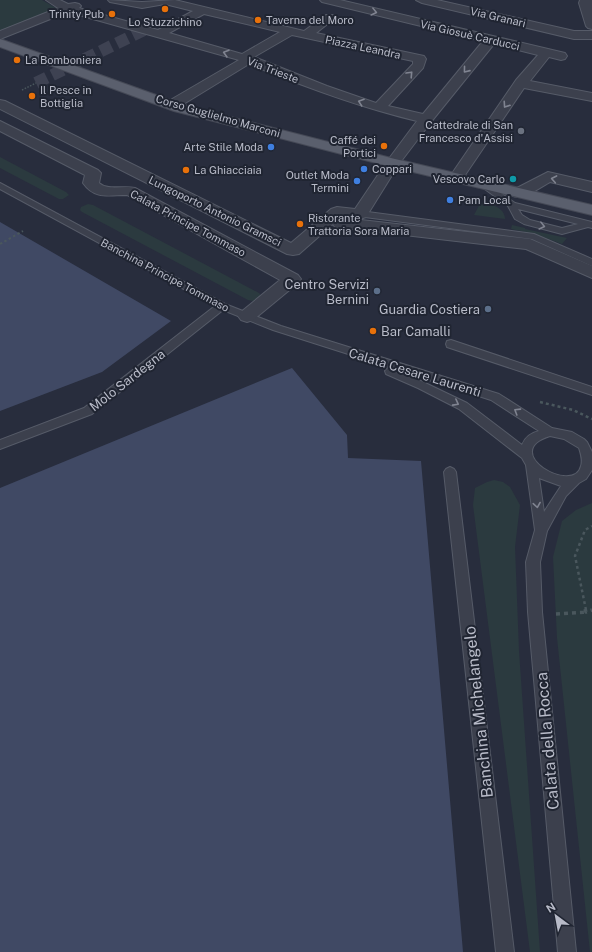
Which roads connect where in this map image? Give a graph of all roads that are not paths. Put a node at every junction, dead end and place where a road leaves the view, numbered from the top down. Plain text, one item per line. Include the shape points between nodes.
1 (52, 0) edge
2 (114, 0) edge
3 (326, 0) edge
4 (422, 0) edge
5 (572, 0) edge
6 (588, 2) edge
7 (93, 3) dead end
8 (502, 4) dead end
9 (67, 8) junction
10 (203, 10) junction
11 (330, 17) dead end
12 (496, 17) junction
13 (317, 26) junction
14 (592, 26) edge
15 (290, 32) junction
16 (158, 34) junction
17 (0, 35) edge
18 (306, 35) junction
19 (361, 35) dead end
20 (574, 35) junction
21 (592, 35) edge
22 (485, 38) junction
23 (0, 43) edge
24 (546, 53) junction
25 (561, 56) junction
26 (246, 59) junction
27 (521, 83) junction
28 (546, 88) junction
29 (592, 97) edge
30 (0, 104) edge
31 (172, 105) junction
32 (379, 108) junction
33 (426, 119) junction
34 (0, 125) edge
35 (394, 163) junction
36 (456, 178) junction
37 (0, 186) edge
38 (592, 187) edge
39 (515, 199) junction
40 (360, 214) junction
41 (590, 220) edge
42 (313, 247) dead end
43 (592, 263) edge
44 (592, 273) edge
45 (222, 306) junction
46 (247, 316) junction
47 (451, 344) dead end
48 (337, 348) junction
49 (592, 391) edge
50 (550, 432) junction
51 (0, 445) edge
52 (588, 446) edge
53 (526, 455) junction
54 (531, 466) junction
55 (450, 472) dead end
56 (583, 477) edge
57 (541, 530) junction
58 (505, 952) edge
59 (567, 952) edge

1 - 9 street, Via Trieste
2 - 10 street, Piazza Leandra via 142,5 165,1
3 -> 22 street, Via Giosuè Carducci
4 - 12 street, Via Granari
5 - 6 street
6 - 14 street
7 - 9 street
8 - 12 street via 494,13
9 - 16 street, Via Trieste
9 - 17 street
10 - 15 street, Piazza Leandra
10 - 16 street
11 - 13 street
12 - 20 street, Via Granari
12 - 22 street
13 - 18 street
13 - 19 street, Piazza Leandra
15 - 18 street, Piazza Leandra
15 - 26 street
26 -> 16 street, Via Trieste
32 -> 18 street, Piazza Leandra via 418,65 420,59
20 - 21 street, Via Granari
20 - 25 street
22 - 24 street, Via Giosuè Carducci
22 -> 33 street
23 - 31 main road, Corso Guglielmo Marconi
24 - 25 street, Via Giosuè Carducci
24 - 27 street
25 - 28 street
26 - 31 street
32 -> 26 street, Via Trieste
27 - 28 street
27 -> 36 street
28 - 29 street
30 - 40 street, Lungoporto Antonio Gramsci via 293,250 337,212
31 - 35 main road, Corso Guglielmo Marconi
32 - 33 street, Via Trieste
33 - 35 street
34 - 46 street, Calata Principe Tommaso via 93,173 91,183 96,188 113,192 130,191 292,279
35 - 36 main road, Corso Guglielmo Marconi
35 - 40 street
36 - 39 main road, Corso Guglielmo Marconi via 485,185
37 - 45 lane, Banchina Principe Tommaso
38 -> 39 street via 548,177
39 - 41 main road, Corso Guglielmo Marconi
39 -> 41 lane via 518,216 527,222 562,231 573,230
40 - 43 lane, Lungoporto Antonio Gramsci via 534,237
42 - 44 street via 343,223 530,244
45 - 46 lane, Banchina Principe Tommaso
45 - 51 lane, Molo Sardegna via 88,411
46 - 48 lane, Banchina Principe Tommaso
47 - 49 lane
50 -> 48 lane, Calata Cesare Laurenti via 495,397
48 -> 53 lane, Calata Cesare Laurenti via 422,384 463,406
50 - 52 lane via 562,433
50 - 53 lane via 534,436 526,448
52 - 56 lane via 590,465
53 - 54 lane, Calata della Rocca
54 - 56 lane via 538,473 566,482
54 -> 57 lane, Calata della Rocca
55 - 58 lane, Banchina Michelangelo
56 - 57 lane, Calata della Rocca via 562,492
57 - 59 lane, Calata della Rocca via 533,562 535,612

